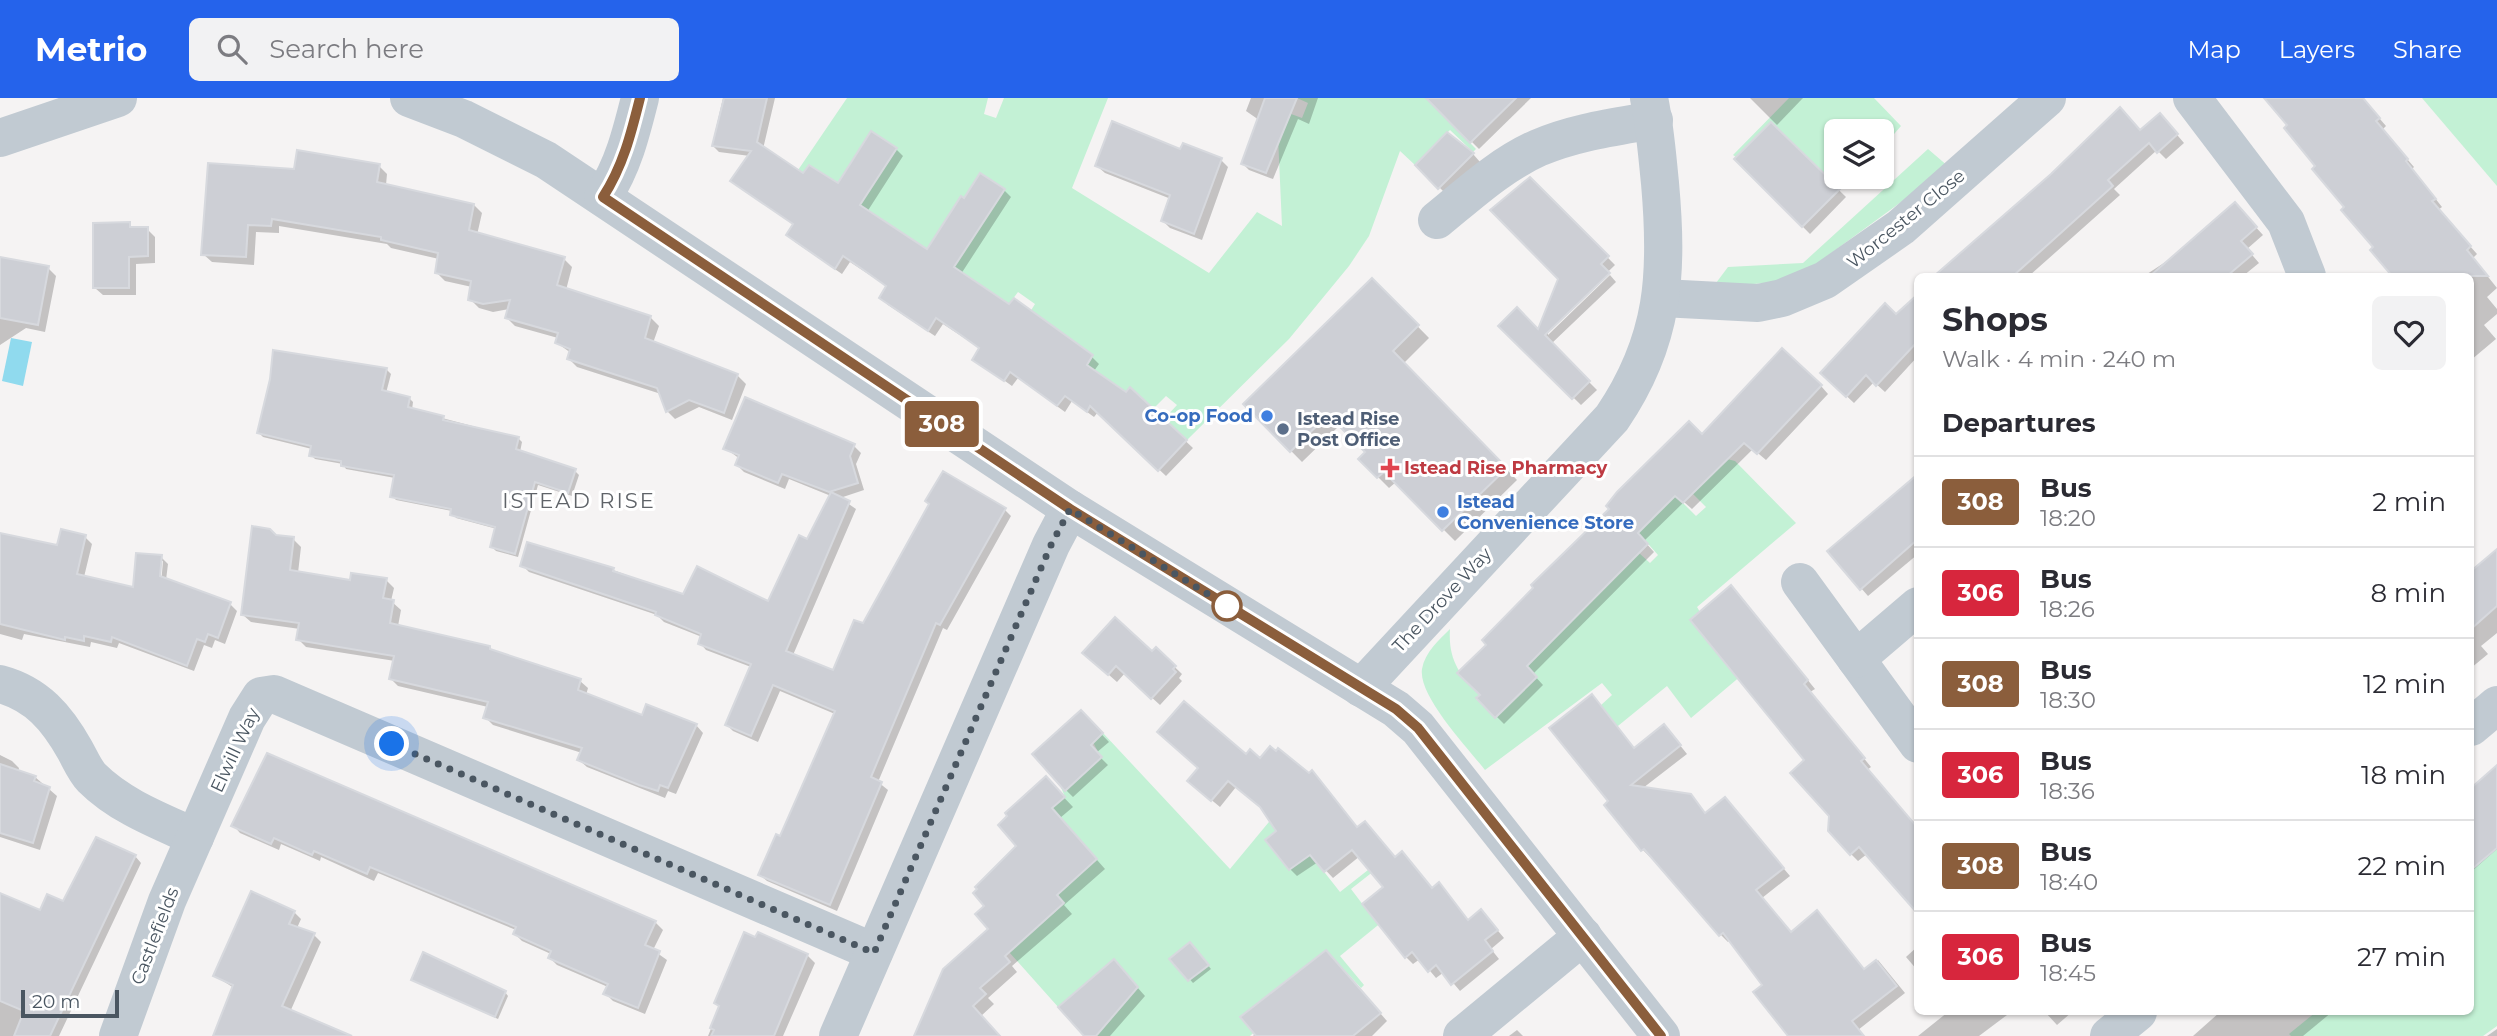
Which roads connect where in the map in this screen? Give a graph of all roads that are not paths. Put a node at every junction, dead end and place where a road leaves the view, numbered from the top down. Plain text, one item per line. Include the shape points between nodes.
1 (118, 98) edge
2 (409, 98) edge
3 (640, 98) edge
4 (2047, 98) edge
5 (2192, 98) edge
6 (1652, 109) edge
7 (0, 138) edge
8 (603, 197) junction
9 (1437, 220) dead end
10 (2304, 273) edge
11 (1661, 298) junction
12 (1070, 509) junction
13 (1800, 582) dead end
14 (1914, 609) edge
15 (1856, 659) junction
16 (0, 684) edge
17 (1361, 688) junction
18 (2497, 705) edge
19 (2474, 724) edge
20 (1914, 739) edge
21 (195, 837) junction
22 (1583, 936) junction
23 (874, 953) junction
24 (2134, 1015) edge
25 (118, 1036) edge
26 (838, 1036) edge
27 (1462, 1036) edge
28 (1661, 1036) edge
29 (2109, 1036) edge

1 - 7 street
2 - 8 street via 464,119 546,160
3 - 8 street via 626,154
4 - 11 street, Worcester Close via 1901,228 1816,284 1758,303
5 - 10 street via 2286,222
6 - 9 street via 1539,148 1502,169
6 - 11 street, The Drove Way via 1666,246
8 - 12 street
11 - 17 street, The Drove Way via 1630,392 1612,418
12 - 17 street
12 - 23 street
13 - 15 street
14 - 15 street
15 - 20 street
16 - 21 street via 35,699 51,712 89,776 108,793
17 - 22 street via 1418,728
18 - 19 street
21 - 23 street, Elwill Way via 252,706 261,696 274,694
21 - 25 street, Castlefields
22 - 27 street
22 - 28 street
23 - 26 street
24 - 29 street

